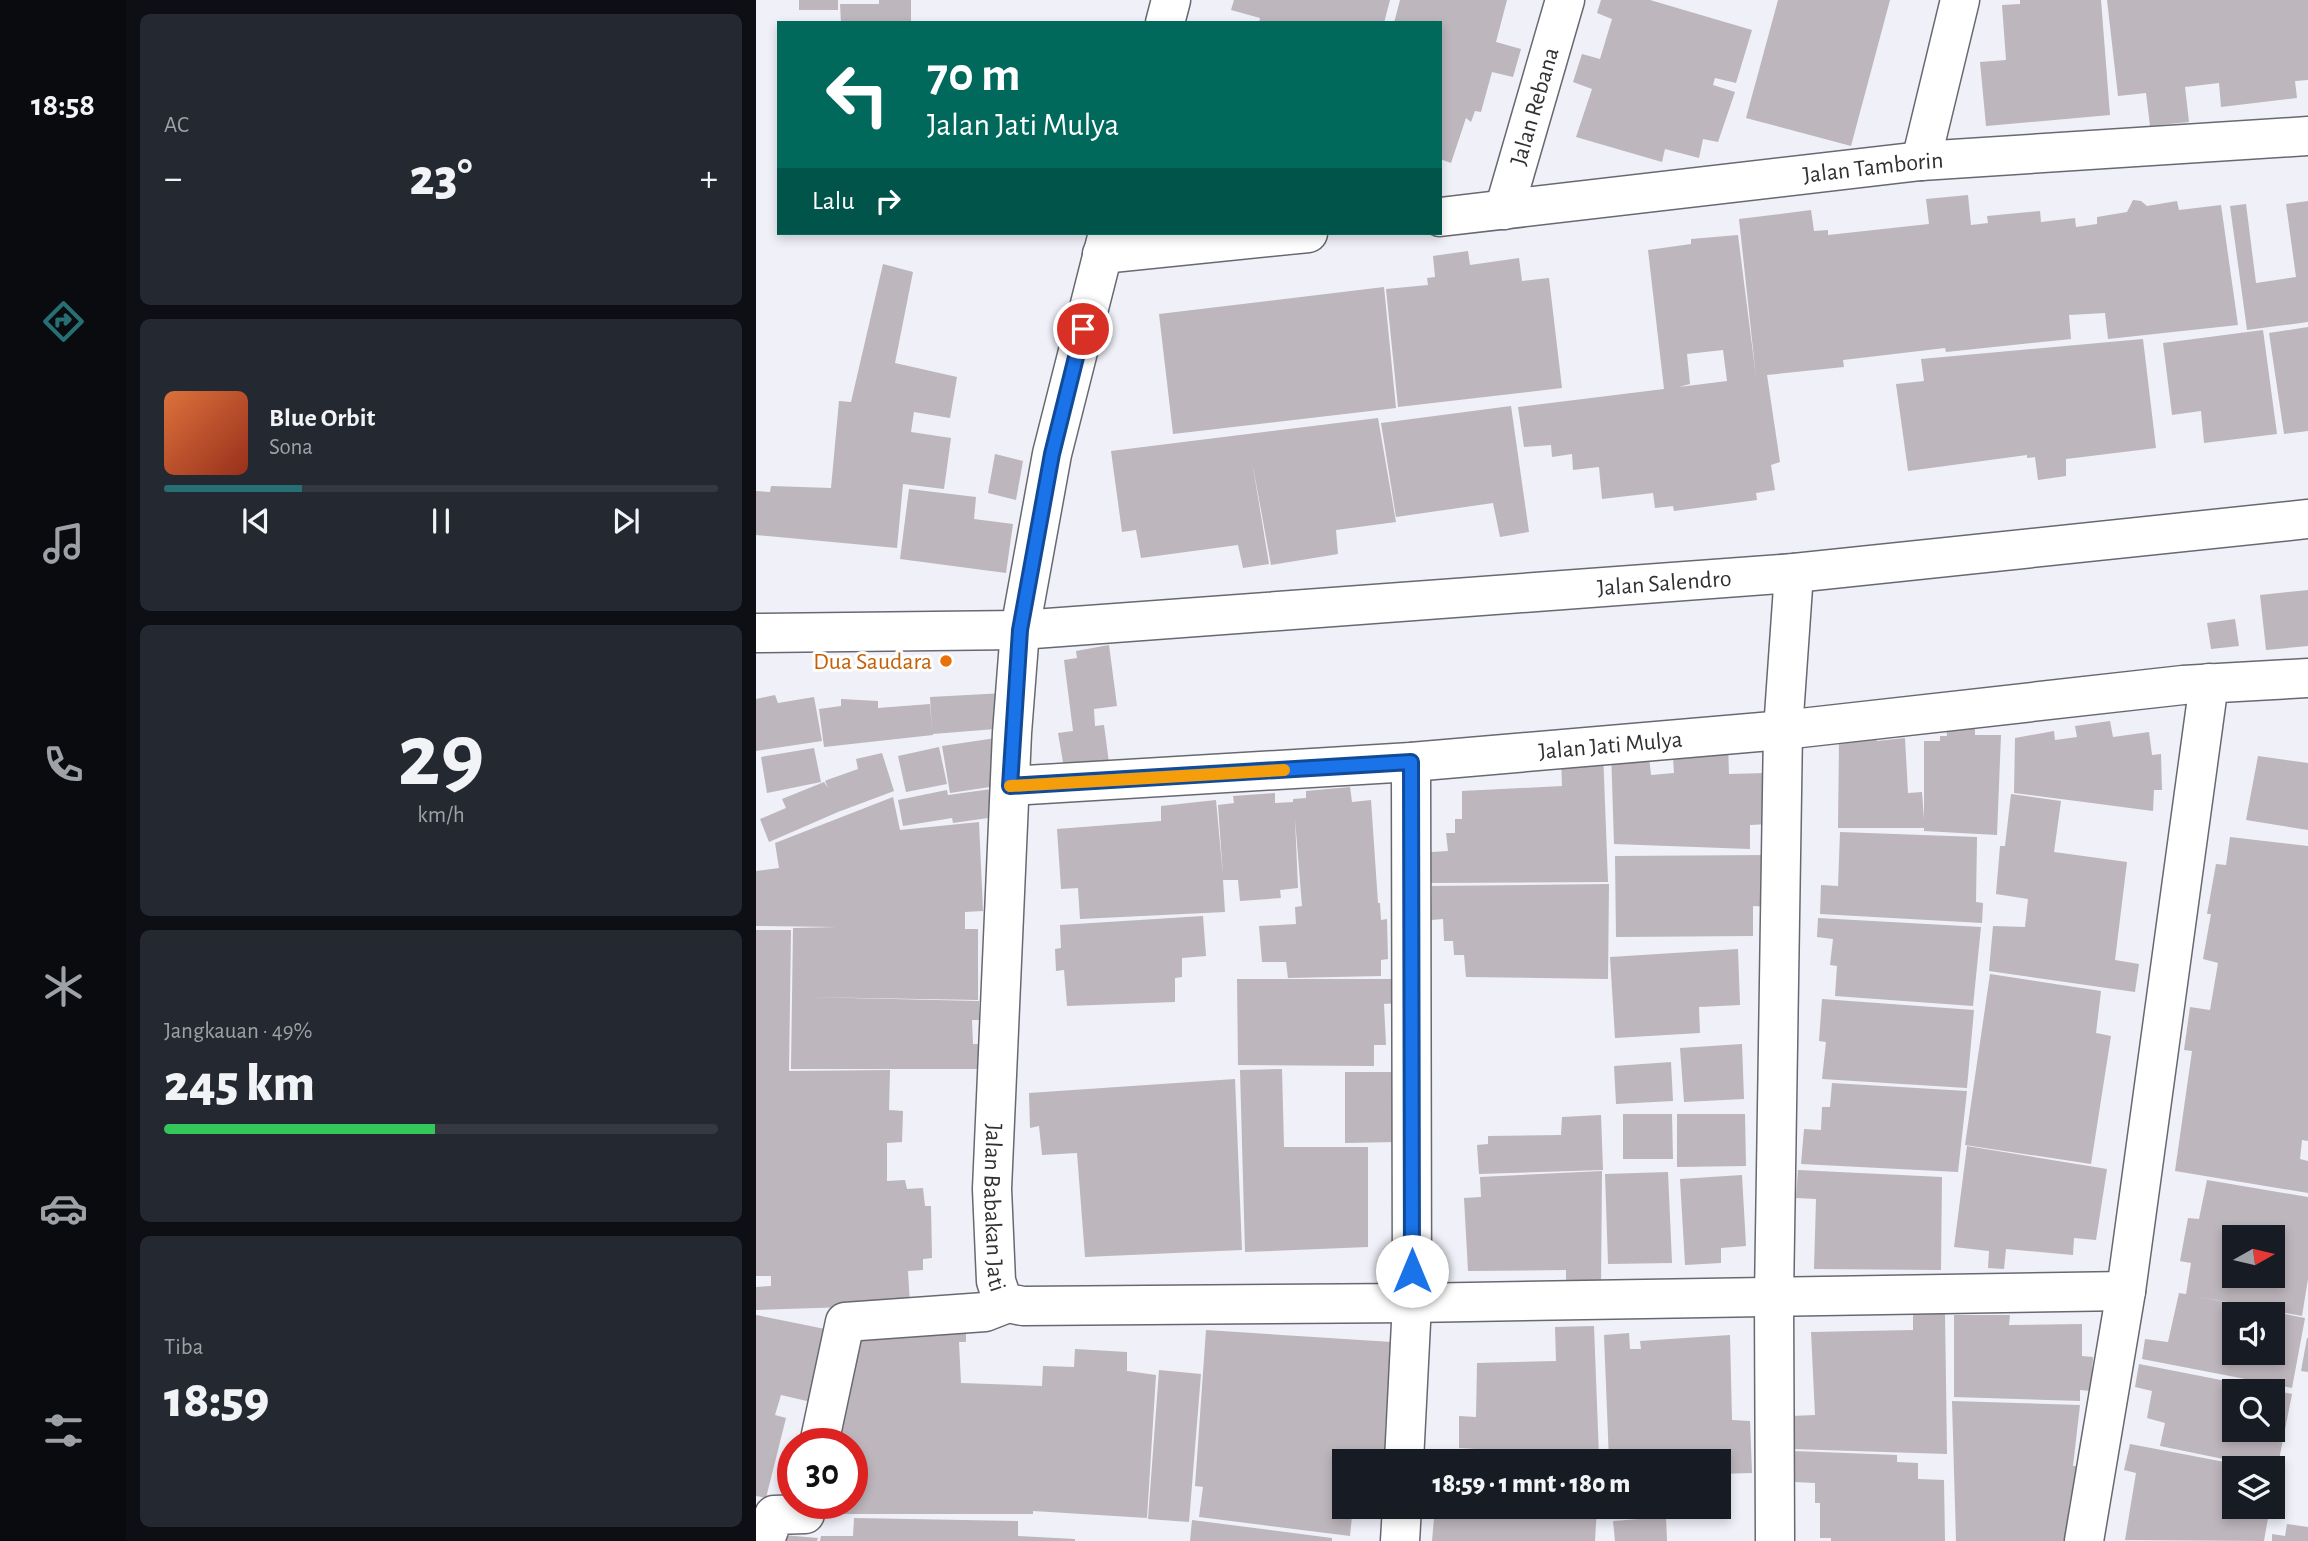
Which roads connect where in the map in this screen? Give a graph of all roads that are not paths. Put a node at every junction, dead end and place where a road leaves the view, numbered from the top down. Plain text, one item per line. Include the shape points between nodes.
1 (1171, 0) edge
2 (1565, 0) edge
3 (1961, 0) edge
4 (1166, 21) edge
5 (2308, 136) edge
6 (1921, 161) junction
7 (1504, 210) junction
8 (1442, 217) edge
9 (1271, 235) edge
10 (1105, 244) edge
11 (2308, 519) edge
12 (1794, 573) junction
13 (1020, 630) junction
14 (756, 633) edge
15 (2308, 678) edge
16 (2209, 683) junction
17 (1783, 730) junction
18 (1411, 762) junction
19 (1010, 786) junction
20 (2126, 1291) junction
21 (1774, 1297) junction
22 (1008, 1303) junction
23 (1412, 1303) junction
24 (822, 1428) edge
25 (1405, 1449) edge
26 (777, 1515) edge
27 (1401, 1519) edge
28 (765, 1541) edge
29 (1400, 1541) edge
30 (1775, 1541) edge
31 (2084, 1541) edge

1 - 4 street
2 - 7 street, Jalan Rebana
3 - 6 street
5 - 6 street, Jalan Tamborin
6 - 7 street, Jalan Tamborin
7 - 8 street, Jalan Tamborin
9 - 10 street
10 - 13 street, Jalan Babakan Jati via 1052,454
11 - 12 street, Jalan Salendro
12 - 13 street, Jalan Salendro
12 - 17 street
13 - 14 street, Jalan Salendro
13 - 19 street, Jalan Babakan Jati
15 - 16 street, Jalan Jati Mulya
16 - 17 street, Jalan Jati Mulya
16 - 20 street
17 - 18 street, Jalan Jati Mulya
17 - 21 street
18 - 19 street, Jalan Jati Mulya
18 - 23 street
19 - 22 street, Jalan Babakan Jati via 992,1189 996,1281
20 - 21 street, Jalan Babakan Jati
20 - 31 street
21 - 23 street, Jalan Babakan Jati
21 - 30 street
22 - 23 street, Jalan Babakan Jati
22 - 24 street via 985,1312 845,1322
23 - 25 street
26 - 28 street
27 - 29 street

